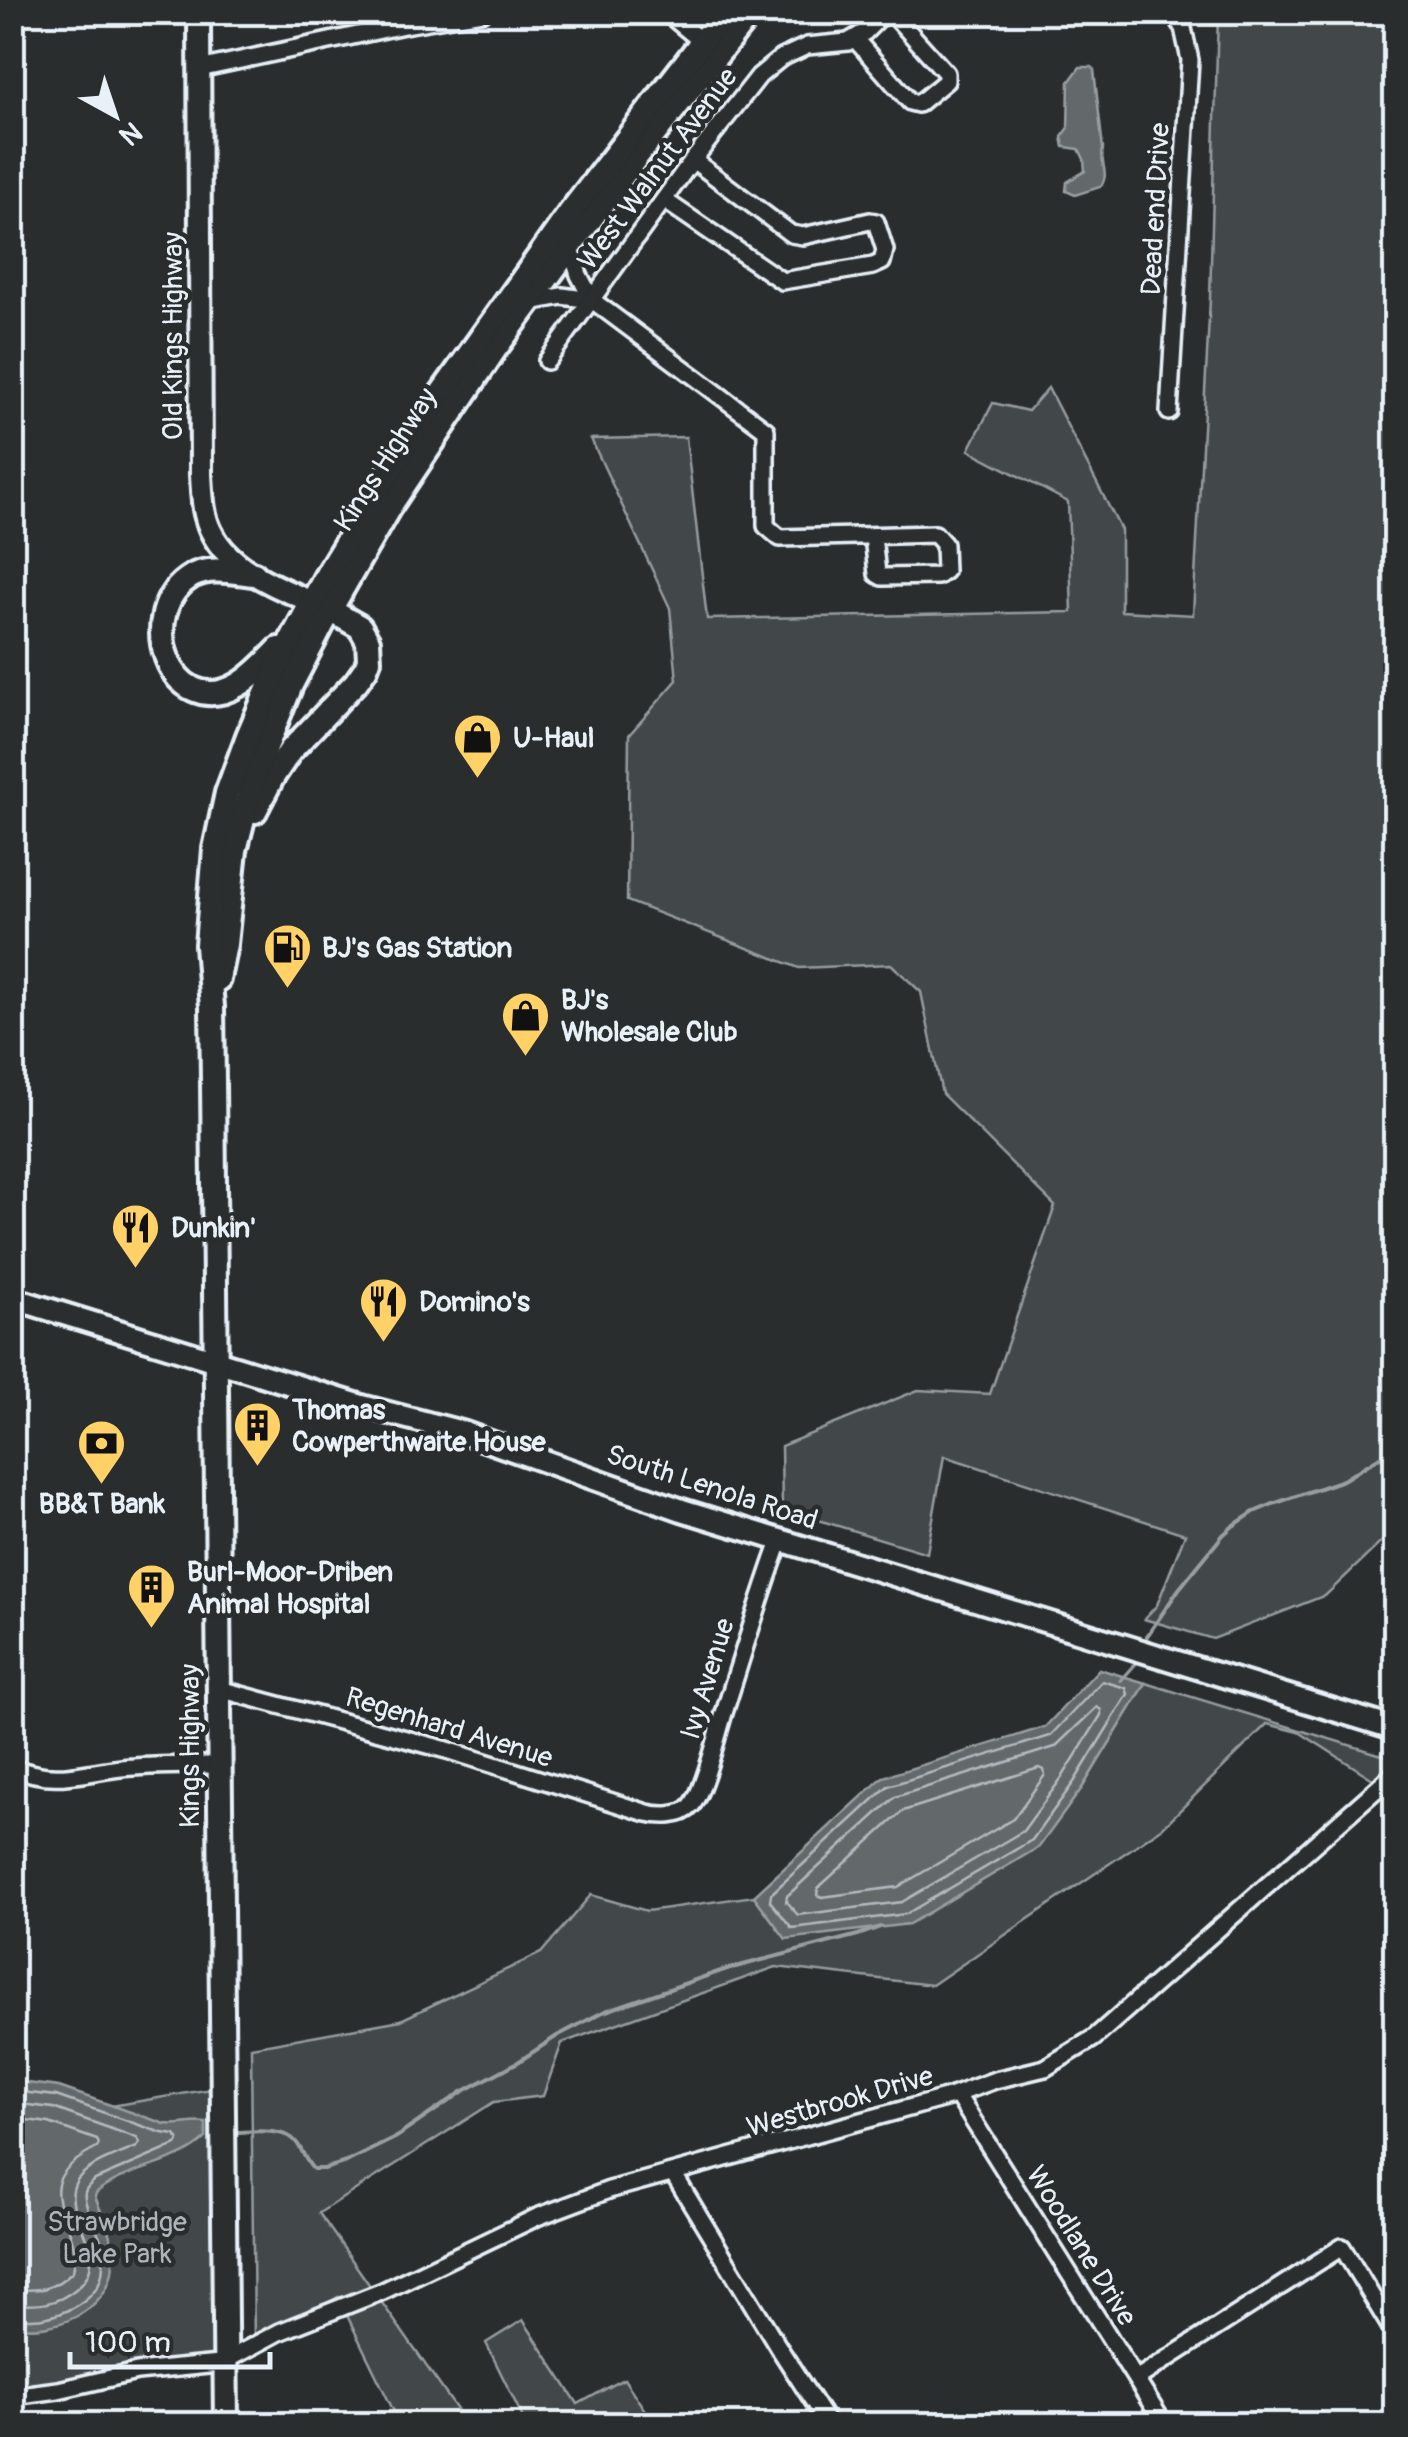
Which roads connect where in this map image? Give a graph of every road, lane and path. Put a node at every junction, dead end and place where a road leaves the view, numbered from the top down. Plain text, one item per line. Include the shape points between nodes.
1 (199, 12) edge
2 (482, 12) edge
3 (666, 12) edge
4 (725, 12) edge
5 (751, 12) edge
6 (888, 12) edge
7 (1174, 12) edge
8 (855, 38) junction
9 (702, 41) junction
10 (200, 69) junction
11 (693, 160) junction
12 (664, 200) junction
13 (570, 246) junction
14 (592, 300) junction
15 (529, 302) junction
16 (546, 361) dead end
17 (1169, 412) dead end
18 (873, 536) junction
19 (254, 574) junction
20 (321, 606) junction
21 (296, 632) junction
22 (236, 844) junction
23 (212, 1006) junction
24 (12, 1298) edge
25 (216, 1360) junction
26 (780, 1540) junction
27 (219, 1689) junction
28 (1396, 1730) edge
29 (220, 1765) junction
30 (12, 1766) edge
31 (1396, 1772) edge
32 (665, 1814) joint
33 (957, 2095) junction
34 (672, 2174) junction
35 (1396, 2336) edge
36 (226, 2362) junction
37 (1136, 2380) junction
38 (12, 2396) edge
39 (226, 2424) edge
40 (828, 2424) edge
41 (1164, 2424) edge

1 - 10 street, Old Kings Highway
2 - 10 street
3 - 9 street
4 - 9 main road, Kings Highway
5 - 13 main road, Kings Highway
6 - 8 street
6 - 8 street via 946,72 946,81 918,104
7 - 17 street, Dead end Drive via 1190,60
8 - 11 street, West Walnut Avenue via 781,58
9 - 20 main road, Kings Highway via 484,331 376,491
10 - 19 street, Old Kings Highway via 203,505 220,547
11 - 12 street, West Walnut Avenue
11 - 12 street via 792,234 876,222 886,250 882,262 782,281
12 - 14 street, West Walnut Avenue
13 - 14 street
13 - 15 main road, Kings Highway
14 - 15 street
14 - 16 street, West Walnut Avenue
14 - 18 street via 766,430 766,526 772,533
15 - 20 main road, Kings Highway
18 - 18 street via 935,534 944,544 945,571 882,577
19 - 20 street, Old Kings Highway
19 - 21 main road via 212,570 177,590 162,635 173,673 200,690 229,690
20 - 21 main road
20 - 22 main road, Kings Highway via 264,748
20 - 22 main road via 364,633 370,650 366,668 290,750
21 - 23 main road, Kings Highway via 226,793 208,918
22 - 23 main road, Kings Highway
23 - 25 main road, Kings Highway
24 - 25 street, South Lenola Road
25 - 26 street, South Lenola Road via 462,1432
25 - 27 main road, Kings Highway
26 - 28 street, South Lenola Road
26 - 32 street, Ivy Avenue via 696,1798 680,1814
27 - 29 main road, Kings Highway
27 - 32 street, Regenhard Avenue
29 - 30 street via 133,1766 59,1778
29 - 36 main road, Kings Highway
31 - 33 street, Westbrook Drive via 1094,2038 1045,2068
33 - 34 street, Westbrook Drive
33 - 37 street, Woodlane Drive
34 - 36 street, Westbrook Drive via 537,2217
34 - 40 street
35 - 37 street via 1342,2247
36 - 38 street
36 - 39 main road, Kings Highway
37 - 41 street, Woodlane Drive

